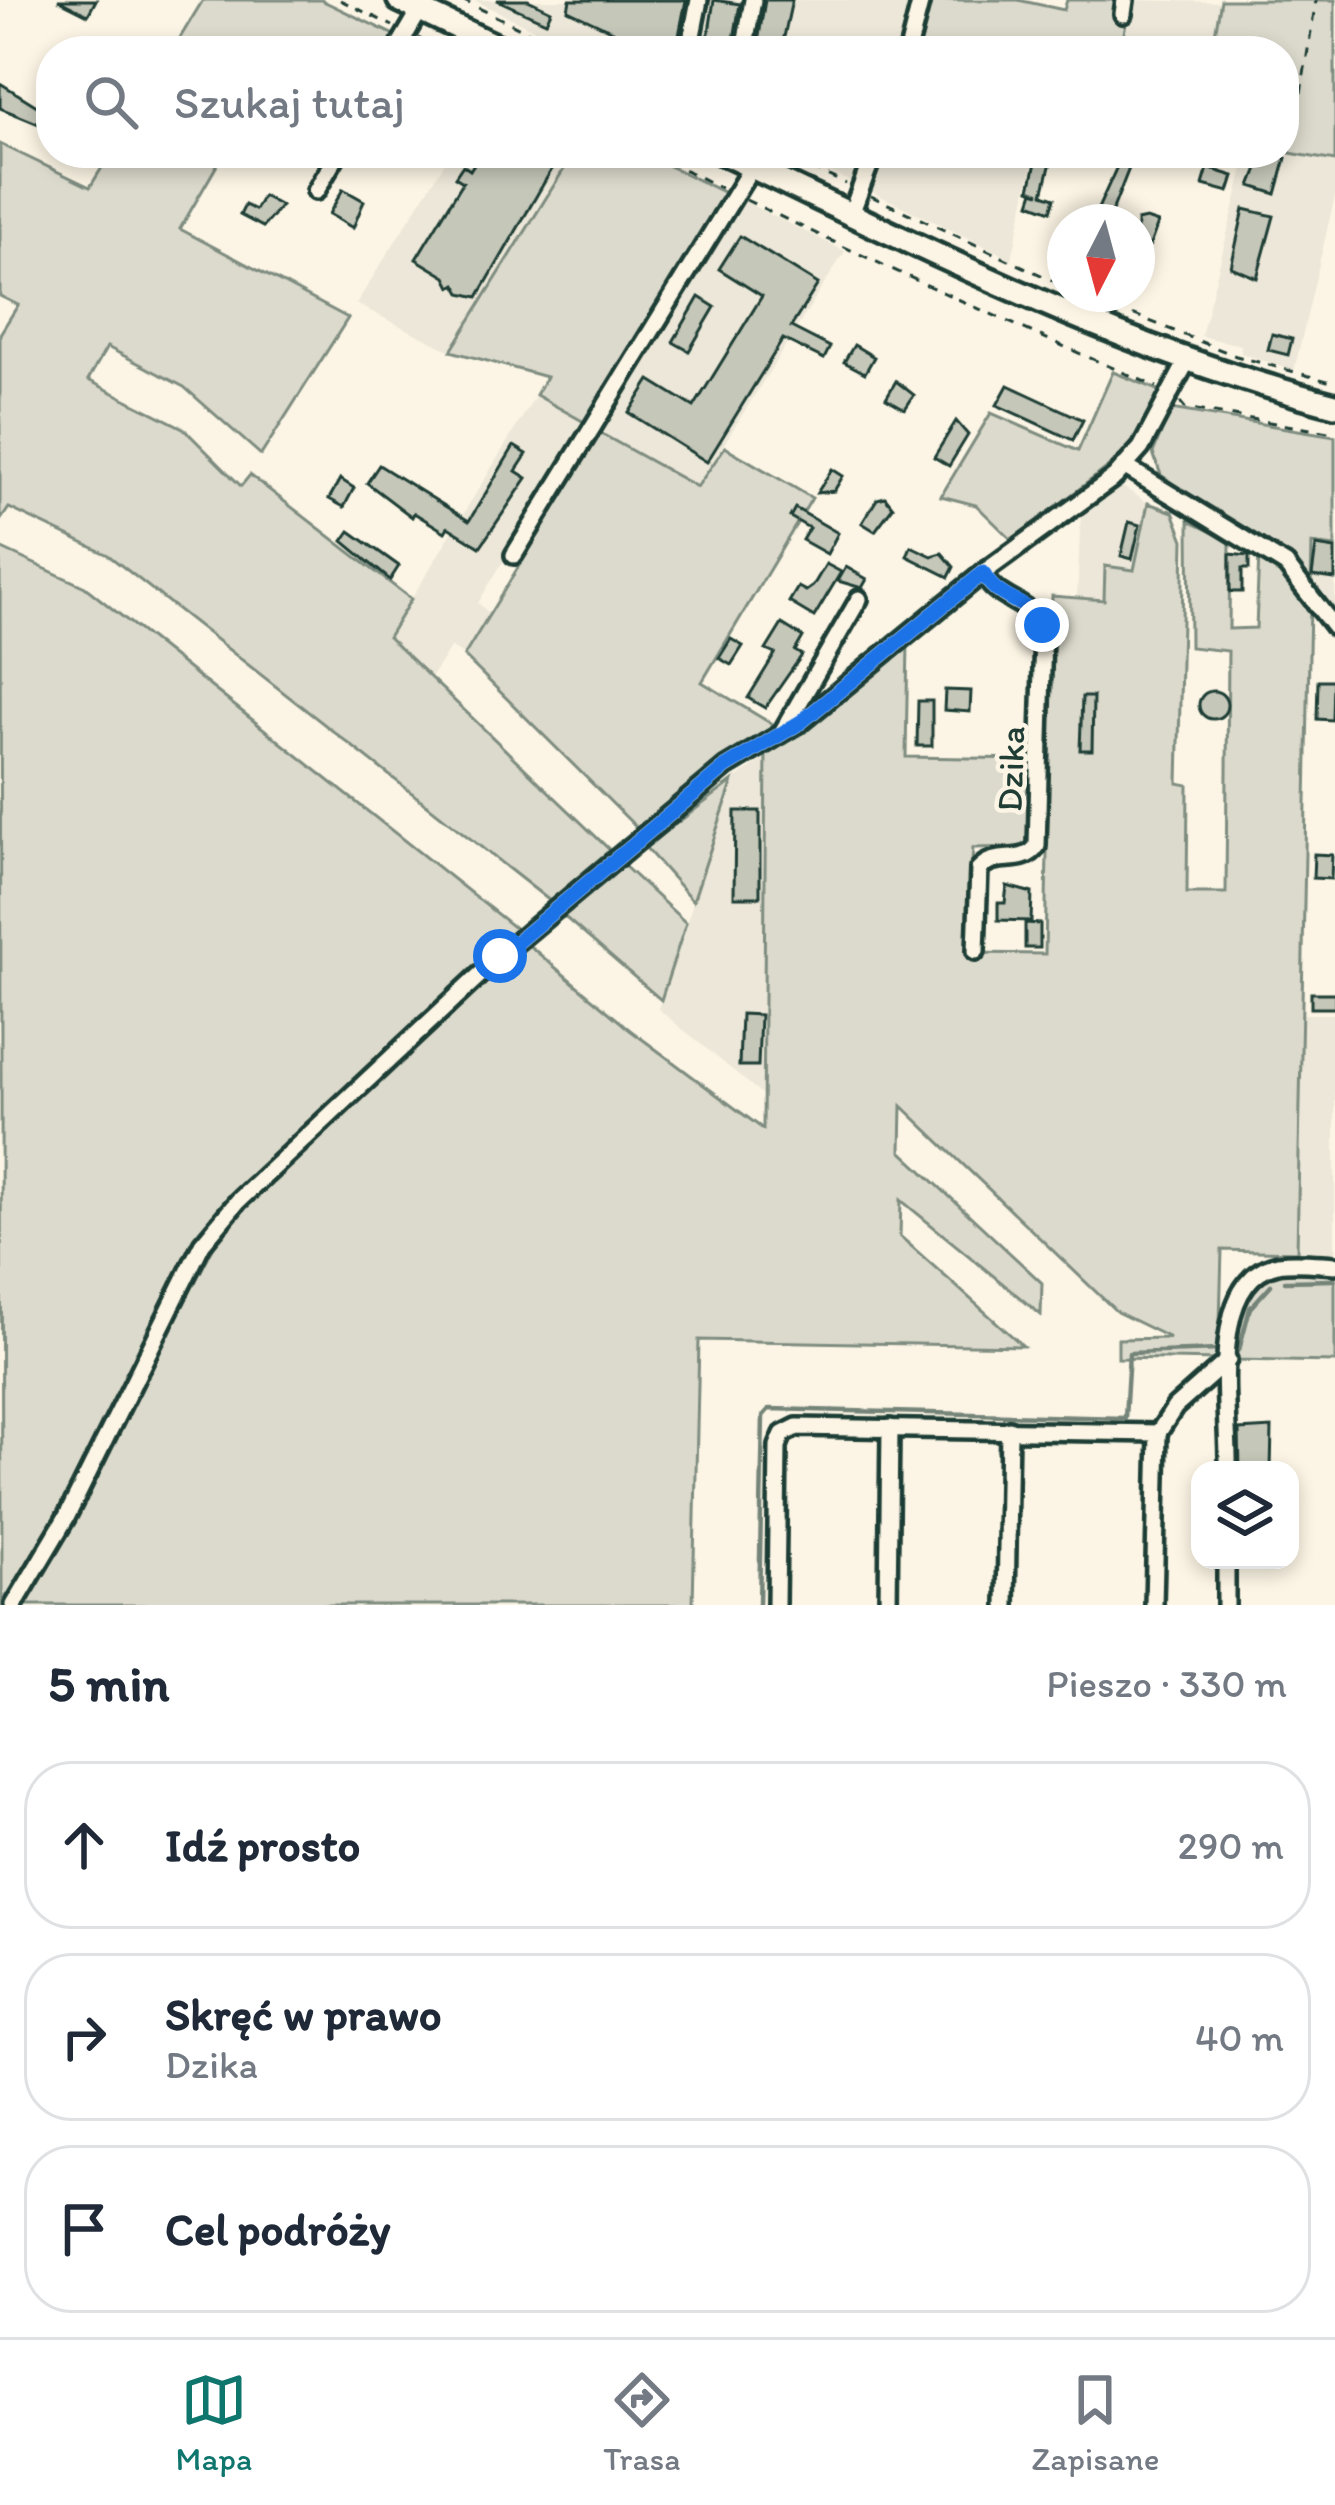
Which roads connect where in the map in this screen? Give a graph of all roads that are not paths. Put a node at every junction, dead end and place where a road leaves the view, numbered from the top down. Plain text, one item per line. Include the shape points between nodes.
1 (699, 0) edge
2 (753, 0) edge
3 (921, 0) edge
4 (410, 5) edge
5 (405, 36) edge
6 (475, 36) edge
7 (692, 36) edge
8 (747, 36) edge
9 (912, 36) edge
10 (329, 168) edge
11 (751, 168) edge
12 (754, 168) edge
13 (869, 168) edge
14 (316, 191) dead end
15 (851, 214) junction
16 (1186, 363) junction
17 (1335, 405) edge
18 (1124, 466) junction
19 (514, 555) dead end
20 (983, 573) junction
21 (859, 599) dead end
22 (1335, 628) edge
23 (781, 734) junction
24 (976, 951) dead end
25 (1335, 1265) edge
26 (1228, 1360) junction
27 (890, 1428) junction
28 (1009, 1429) junction
29 (1158, 1433) junction
30 (1228, 1461) edge
31 (1226, 1569) edge
32 (14, 1605) edge
33 (776, 1605) edge
34 (887, 1605) edge
35 (1006, 1605) edge
36 (1154, 1605) edge
37 (1226, 1605) edge

1 - 7 street
2 - 8 street
3 - 9 street
4 - 5 street
4 - 6 main road
10 - 14 street
11 - 19 street
12 - 15 main road
13 - 15 street
15 - 16 main road
16 - 17 main road
16 - 18 street
18 - 20 street
18 - 22 street via 1286,565
20 - 23 street
20 - 24 street, Dzika via 999,596 1031,610 1043,633 1037,846 979,869
21 - 23 street
23 - 32 street via 726,767 500,956 238,1201 202,1244
25 - 26 street via 1280,1264 1251,1276 1232,1301
26 - 29 street
26 - 30 street
27 - 28 street
27 - 33 street via 797,1427 783,1434
27 - 34 street
28 - 29 street
28 - 35 street
29 - 36 street
31 - 37 street

